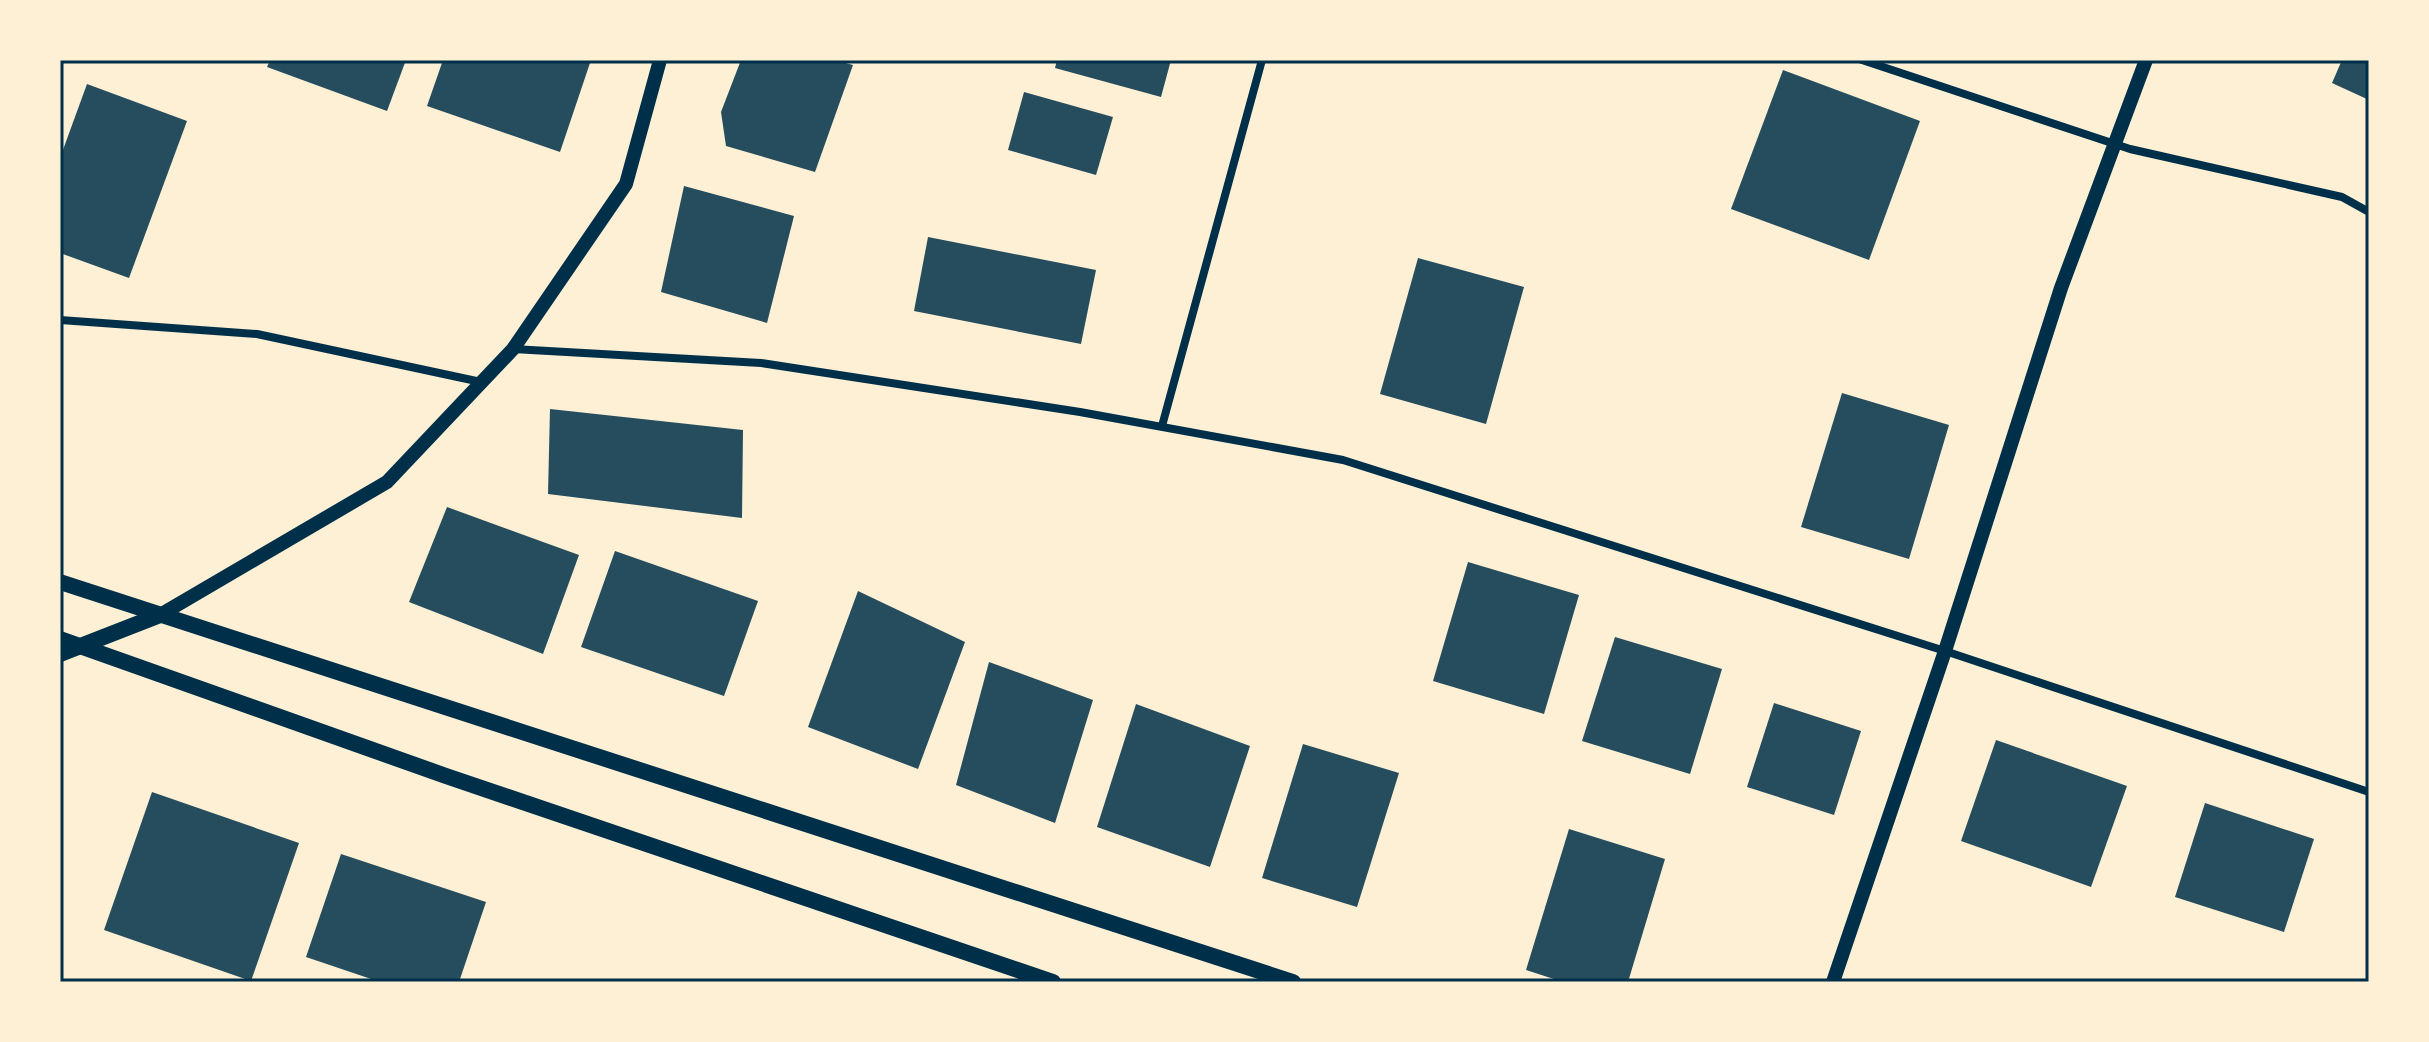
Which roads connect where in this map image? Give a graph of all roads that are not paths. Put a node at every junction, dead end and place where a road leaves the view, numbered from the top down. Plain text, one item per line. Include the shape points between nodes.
1 (660, 60) edge
2 (1262, 60) edge
3 (1862, 60) edge
4 (2146, 60) edge
5 (2115, 143) junction
6 (2369, 212) edge
7 (60, 320) edge
8 (513, 349) junction
9 (482, 382) junction
10 (1162, 426) junction
11 (60, 582) edge
12 (160, 615) junction
13 (60, 639) edge
14 (78, 645) junction
15 (1945, 651) junction
16 (60, 654) edge
17 (2369, 792) edge
18 (1053, 982) edge
19 (1293, 982) edge
20 (1833, 982) edge

1 - 8 street via 626,184
2 - 10 street
3 - 5 street
4 - 5 street
5 - 6 street via 2342,197
5 - 15 street via 2061,288
7 - 9 street via 257,334
8 - 9 street
8 - 10 street via 761,363
9 - 12 street via 387,482
10 - 15 street via 1343,460
11 - 12 main road
12 - 14 main road
12 - 19 main road
13 - 14 main road
14 - 16 main road
14 - 18 main road
15 - 17 street
15 - 20 street

